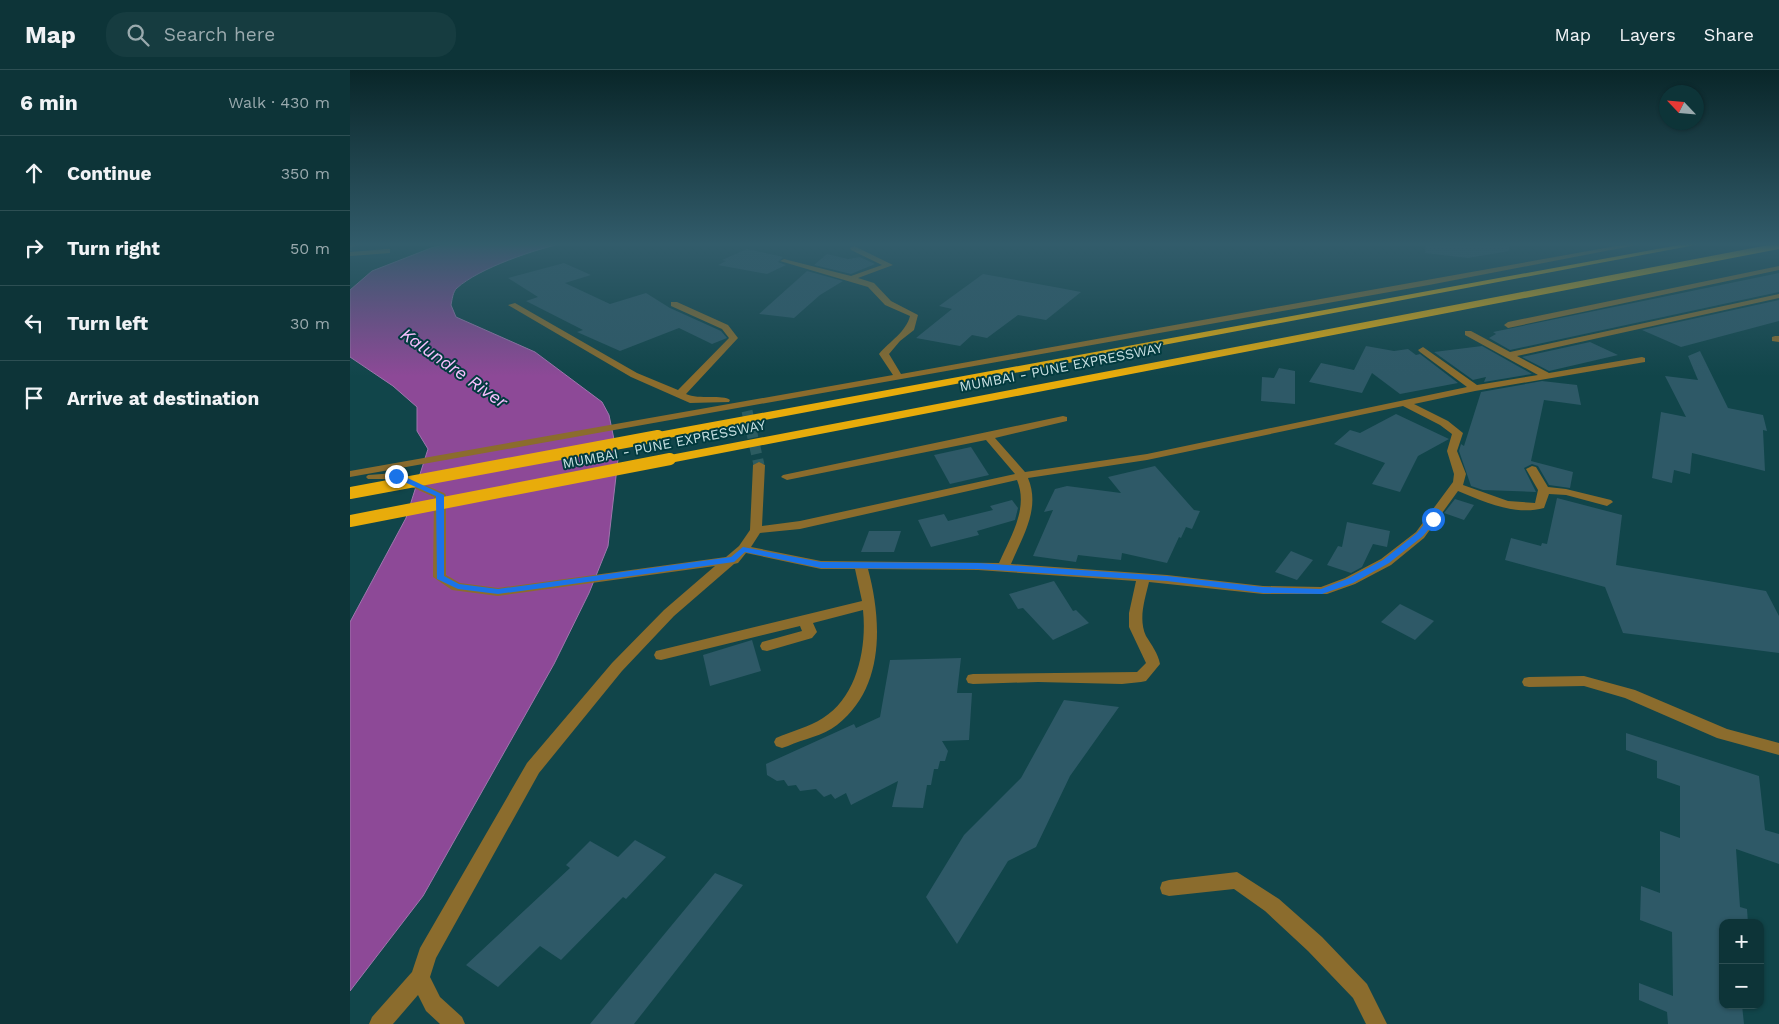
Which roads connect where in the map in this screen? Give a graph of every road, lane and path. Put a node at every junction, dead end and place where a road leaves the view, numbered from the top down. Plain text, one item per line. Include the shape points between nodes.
1 (873, 288) edge
2 (1404, 288) edge
3 (1461, 288) edge
4 (1563, 288) edge
5 (1686, 288) edge
6 (1779, 296) edge
7 (674, 304) dead end
8 (512, 305) dead end
9 (1508, 325) dead end
10 (1468, 333) dead end
11 (1423, 350) dead end
12 (1509, 355) junction
13 (1642, 360) dead end
14 (1548, 376) junction
15 (899, 377) junction
16 (1475, 388) junction
17 (680, 394) junction
18 (1402, 402) junction
19 (746, 408) junction
20 (1063, 419) dead end
21 (988, 436) junction
22 (759, 465) tunnel mouth
23 (1532, 469) dead end
24 (350, 474) edge
25 (1021, 476) junction
26 (787, 477) dead end
27 (350, 479) edge
28 (1455, 486) junction
29 (1544, 490) junction
30 (350, 492) edge
31 (1607, 502) dead end
32 (350, 521) edge
33 (756, 530) junction
34 (738, 554) junction
35 (860, 565) junction
36 (1003, 568) junction
37 (1142, 578) junction
38 (870, 604) junction
39 (805, 620) junction
40 (767, 646) dead end
41 (661, 655) dead end
42 (973, 679) dead end
43 (1529, 682) dead end
44 (782, 742) dead end
45 (1779, 749) edge
46 (1169, 888) dead end
47 (420, 978) junction
48 (379, 1024) edge
49 (455, 1024) edge
50 (1377, 1024) edge

1 - 15 street via 888,303 914,315 911,328 884,354
2 - 15 street
3 - 30 highway, MUMBAI - PUNE EXPRESSWAY, bridge
4 - 32 highway, MUMBAI - PUNE EXPRESSWAY, bridge
5 - 9 street
6 - 12 street
7 - 17 street via 725,327 734,338
8 - 17 street via 634,375
10 - 12 street
11 - 16 street
12 - 14 street
13 - 14 street
14 - 16 street
15 - 19 street
16 - 18 street
17 - 19 street via 694,401 737,401
18 - 25 street via 1147,457
18 - 28 street via 1458,433 1452,451 1460,474
19 - 24 street via 686,414
20 - 21 street
21 - 25 street
21 - 26 street
22 - 33 street
23 - 29 street
25 - 33 street via 800,525
25 - 36 street via 1028,500 1026,515
27 - 34 street via 396,476 440,495 440,578 458,587 498,592
28 - 29 street via 1513,507 1525,508 1540,506
28 - 37 street via 1433,519 1386,562 1322,591 1263,590
29 - 31 street
33 - 34 street
34 - 35 street via 821,565
34 - 47 street via 669,613 617,667 533,768 427,955
35 - 36 street
35 - 38 street
36 - 37 street
37 - 42 street via 1135,620 1153,664 1141,677 1122,680 1038,676
38 - 39 street
38 - 44 street via 871,639 864,671 852,699 831,721
39 - 40 street via 810,632 807,635
39 - 41 street
43 - 45 street via 1584,681 1630,694 1723,734
46 - 50 street via 1238,880 1272,904 1360,990
47 - 48 street
47 - 49 street via 433,1004

